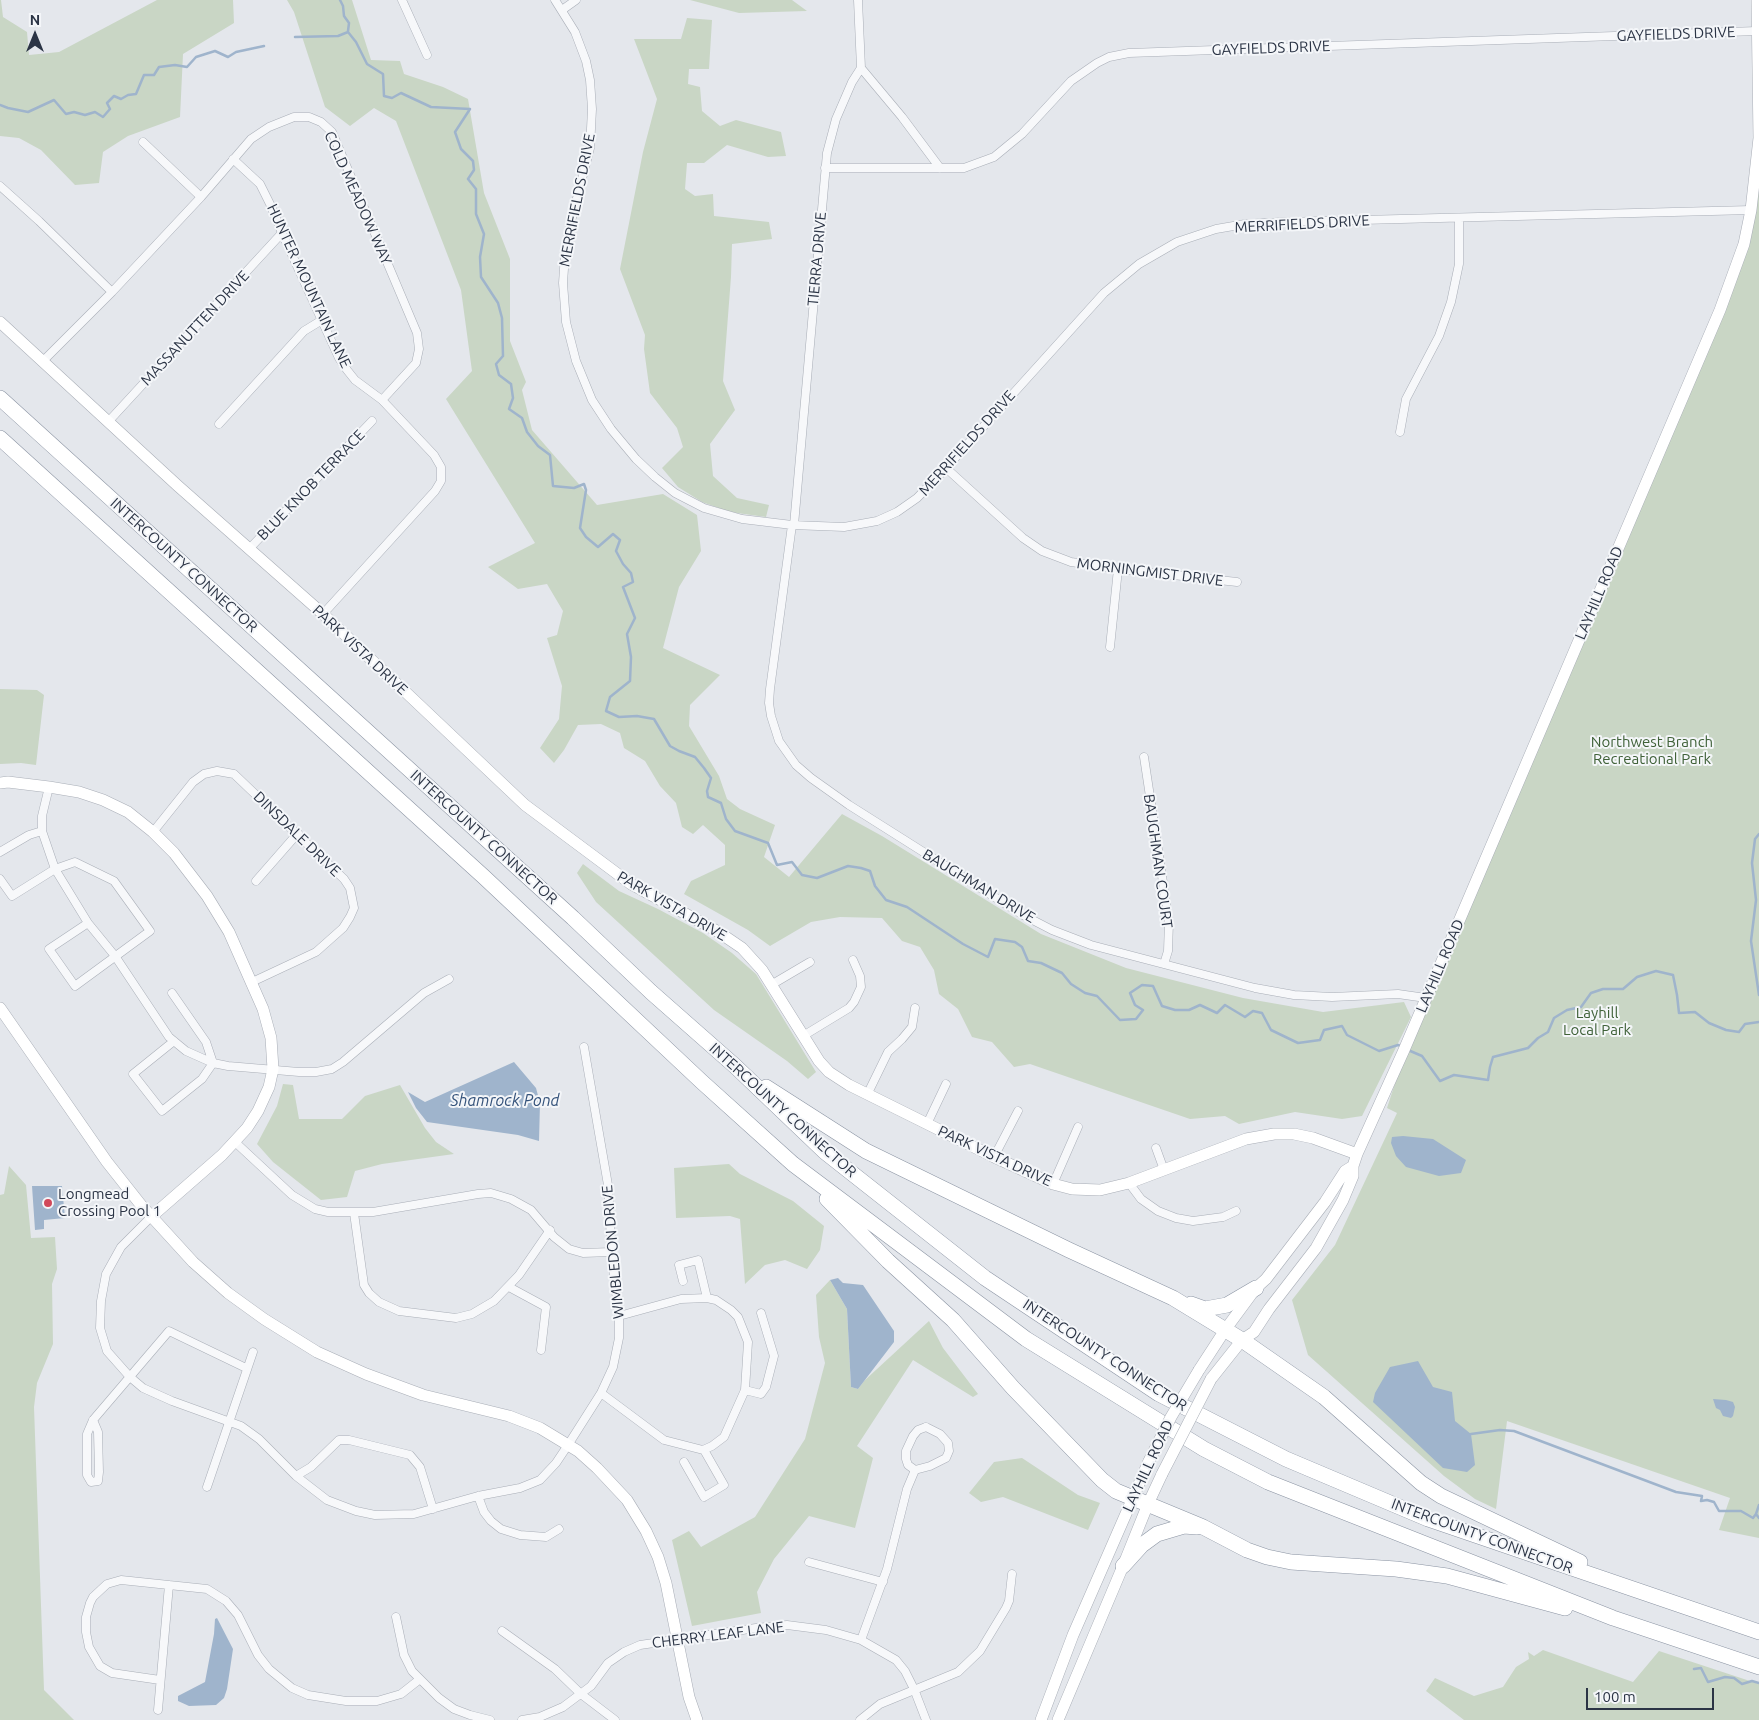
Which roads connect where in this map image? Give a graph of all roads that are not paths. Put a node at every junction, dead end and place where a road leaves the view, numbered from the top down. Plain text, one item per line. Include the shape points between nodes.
1 (402, 0) edge
2 (555, 0) edge
3 (576, 0) edge
4 (858, 0) edge
5 (1757, 0) edge
6 (562, 10) junction
7 (1758, 31) junction
8 (426, 56) dead end
9 (861, 68) junction
10 (143, 142) dead end
11 (233, 159) junction
12 (825, 168) junction
13 (940, 168) junction
14 (0, 186) edge
15 (201, 197) junction
16 (1751, 210) junction
17 (1459, 219) junction
18 (282, 233) junction
19 (112, 292) junction
20 (322, 320) junction
21 (0, 322) edge
22 (42, 362) junction
23 (0, 398) edge
24 (382, 400) junction
25 (372, 421) dead end
26 (108, 422) junction
27 (219, 424) dead end
28 (1400, 432) dead end
29 (0, 438) edge
30 (946, 468) junction
31 (793, 525) junction
32 (249, 549) junction
33 (1118, 569) junction
34 (1236, 582) dead end
35 (322, 614) junction
36 (1110, 647) dead end
37 (1144, 757) dead end
38 (0, 783) edge
39 (49, 787) junction
40 (42, 830) junction
41 (152, 832) junction
42 (298, 833) junction
43 (0, 852) edge
44 (55, 869) junction
45 (0, 879) edge
46 (256, 881) dead end
47 (88, 923) junction
48 (115, 956) junction
49 (853, 960) dead end
50 (810, 962) dead end
51 (1164, 964) junction
52 (449, 979) dead end
53 (252, 982) junction
54 (771, 985) junction
55 (172, 993) dead end
56 (1426, 998) junction
57 (0, 1008) edge
58 (915, 1008) dead end
59 (803, 1036) junction
60 (174, 1041) junction
61 (584, 1047) dead end
62 (213, 1063) junction
63 (735, 1066) junction
64 (273, 1068) junction
65 (946, 1084) dead end
66 (867, 1095) junction
67 (1018, 1111) dead end
68 (927, 1124) junction
69 (1078, 1127) dead end
70 (236, 1142) junction
71 (1156, 1148) dead end
72 (1357, 1154) junction
73 (994, 1157) junction
74 (793, 1164) junction
75 (1353, 1166) junction
76 (1164, 1170) junction
77 (1130, 1183) junction
78 (1053, 1184) junction
79 (1236, 1211) dead end
80 (354, 1213) junction
81 (151, 1217) junction
82 (550, 1230) junction
83 (612, 1252) junction
84 (683, 1281) dead end
85 (509, 1287) junction
86 (1256, 1288) junction
87 (707, 1298) junction
88 (1173, 1298) junction
89 (762, 1313) dead end
90 (619, 1316) junction
91 (1225, 1330) junction
92 (1242, 1340) junction
93 (541, 1350) dead end
94 (253, 1352) dead end
95 (246, 1368) junction
96 (130, 1377) junction
97 (745, 1390) junction
98 (601, 1393) junction
99 (93, 1420) junction
100 (230, 1421) junction
101 (568, 1445) junction
102 (704, 1450) junction
103 (684, 1462) dead end
104 (915, 1470) junction
105 (296, 1476) junction
106 (208, 1487) dead end
107 (478, 1496) junction
108 (1133, 1498) junction
109 (1148, 1504) junction
110 (433, 1509) junction
111 (1203, 1528) junction
112 (559, 1529) dead end
113 (809, 1562) dead end
114 (1123, 1566) junction
115 (1012, 1574) dead end
116 (883, 1582) junction
117 (169, 1585) junction
118 (1642, 1592) junction
119 (396, 1617) dead end
120 (1613, 1618) junction
121 (502, 1631) dead end
122 (1759, 1632) edge
123 (678, 1640) junction
124 (861, 1640) junction
125 (1759, 1666) edge
126 (420, 1679) junction
127 (160, 1680) junction
128 (914, 1689) junction
129 (581, 1694) junction
130 (158, 1710) dead end
131 (490, 1720) edge
132 (522, 1720) edge
133 (615, 1720) edge
134 (697, 1720) edge
135 (860, 1720) edge
136 (926, 1720) edge
137 (1040, 1720) edge
138 (1058, 1720) edge

1 - 8 street
2 - 6 street, MERRIFIELDS DRIVE
3 - 6 street
4 - 9 street
5 - 7 street, LAYHILL ROAD
6 - 31 street, MERRIFIELDS DRIVE via 575,32 590,80 590,148 570,225 563,283 566,322 576,361 592,400 636,459 674,492 704,508 742,520
7 - 13 street, GAYFIELDS DRIVE via 1129,53 1109,57 1071,81 1022,134 994,157 964,168
7 - 16 street, LAYHILL ROAD via 1759,138
9 - 12 street, TIERRA DRIVE via 836,119
9 - 13 street
10 - 15 street
11 - 15 street, COLD MEADOW WAY
11 - 18 street, HUNTER MOUNTAIN LANE via 260,184
11 - 24 street, COLD MEADOW WAY via 250,139 294,117 309,117 332,132 417,333 419,350 416,363
12 - 13 street, GAYFIELDS DRIVE
12 - 31 street, TIERRA DRIVE
14 - 19 street via 40,220
15 - 19 street, COLD MEADOW WAY
16 - 17 street, MERRIFIELDS DRIVE
16 - 56 street, LAYHILL ROAD via 1744,244 1720,310
17 - 28 street via 1459,264 1451,302 1439,336 1406,399
17 - 30 street, MERRIFIELDS DRIVE via 1245,224 1216,229 1177,242 1139,264 1104,292
18 - 20 street, HUNTER MOUNTAIN LANE
18 - 26 street, MASSANUTTEN DRIVE
19 - 22 street, COLD MEADOW WAY
20 - 24 street, HUNTER MOUNTAIN LANE via 347,370
20 - 27 street via 304,331
21 - 22 street, PARK VISTA DRIVE
22 - 26 street, PARK VISTA DRIVE
23 - 63 highway, INTERCOUNTY CONNECTOR
24 - 35 street, HUNTER MOUNTAIN LANE via 434,455 441,467 441,481
25 - 32 street, BLUE KNOB TERRACE
26 - 32 street, PARK VISTA DRIVE
29 - 74 highway, INTERCOUNTY CONNECTOR via 484,877
30 - 31 street, MERRIFIELDS DRIVE via 917,498 877,521 844,527
30 - 33 street, MORNINGMIST DRIVE via 1023,538 1042,551 1071,562
31 - 51 street, BAUGHMAN DRIVE via 770,703 779,741 796,765 849,805 1052,930 1091,945
32 - 35 street, PARK VISTA DRIVE
33 - 34 street, MORNINGMIST DRIVE
33 - 36 street
35 - 54 street, PARK VISTA DRIVE via 525,805 631,884 742,948
37 - 51 street, BAUGHMAN COURT via 1169,922
38 - 39 street
39 - 40 street
39 - 41 street via 103,800 128,812
40 - 43 street
40 - 44 street
41 - 42 street, DINSDALE DRIVE via 193,782 204,774 217,771 234,774
41 - 53 street via 174,853 207,896 229,932
42 - 46 street
42 - 53 street, DINSDALE DRIVE via 344,879 350,888 354,908 343,928 316,952
44 - 45 street via 12,896
44 - 47 street
44 - 48 street via 76,862 114,881 150,931
47 - 48 street
47 - 48 street via 49,949 75,986
48 - 60 street
49 - 59 street via 860,976 854,1002
50 - 54 street
51 - 56 street, BAUGHMAN DRIVE via 1294,995 1398,994
52 - 64 street via 424,993 332,1068 316,1072
53 - 64 street via 272,1038
54 - 59 street, PARK VISTA DRIVE
55 - 62 street via 206,1042
56 - 72 street, LAYHILL ROAD
57 - 81 street via 107,1162
58 - 66 street via 912,1027 888,1052
59 - 66 street, PARK VISTA DRIVE via 830,1072
60 - 62 street via 186,1051
60 - 62 street via 133,1074 162,1111 202,1079
61 - 83 street, WIMBLEDON DRIVE via 608,1185
62 - 64 street
63 - 88 highway via 866,1151
63 - 118 highway, INTERCOUNTY CONNECTOR via 825,1152 985,1278 1160,1394 1286,1459 1428,1519
64 - 70 street via 258,1111
65 - 68 street
66 - 68 street, PARK VISTA DRIVE
67 - 73 street
68 - 73 street, PARK VISTA DRIVE
69 - 78 street
70 - 80 street via 292,1195 315,1209
70 - 81 street
71 - 76 street
72 - 75 street, LAYHILL ROAD
72 - 76 street, PARK VISTA DRIVE via 1313,1138 1274,1134 1246,1139
73 - 78 street, PARK VISTA DRIVE
74 - 108 highway via 888,1261 953,1320 1102,1480
74 - 120 highway, INTERCOUNTY CONNECTOR via 1026,1340 1204,1449 1268,1482
75 - 86 street, LAYHILL ROAD via 1345,1172 1320,1209
75 - 92 street, LAYHILL ROAD via 1353,1176 1316,1248 1254,1332
76 - 77 street, PARK VISTA DRIVE
77 - 78 street, PARK VISTA DRIVE via 1100,1190 1072,1189
77 - 79 street via 1140,1199 1176,1218 1193,1221 1223,1217
80 - 82 street via 492,1193 531,1210
80 - 85 street via 364,1285 379,1302 399,1311 456,1318 472,1314
81 - 96 street, WIMBLEDON DRIVE via 122,1247 106,1274 101,1301 100,1328 107,1351
81 - 101 street via 193,1262 228,1293 317,1352 423,1395 509,1416 540,1428
82 - 83 street via 569,1249 583,1253
82 - 85 street
83 - 90 street, WIMBLEDON DRIVE
84 - 87 street via 679,1265 698,1260
85 - 93 street via 546,1307
86 - 88 highway via 1226,1305 1205,1309
86 - 91 street, LAYHILL ROAD
87 - 90 street via 681,1299
87 - 97 street via 732,1310 743,1326 748,1342
88 - 91 highway
89 - 97 street via 774,1356 762,1394
90 - 98 street, WIMBLEDON DRIVE via 616,1357
91 - 92 highway
91 - 108 street, LAYHILL ROAD, bridge via 1171,1417
92 - 109 street, LAYHILL ROAD, bridge via 1211,1379
92 - 118 highway via 1324,1397 1421,1483 1441,1496
94 - 95 street
95 - 96 street via 169,1331
95 - 100 street
96 - 99 street
96 - 100 street, WIMBLEDON DRIVE via 143,1388 172,1401
97 - 102 street via 724,1437
98 - 101 street, WIMBLEDON DRIVE
98 - 102 street via 664,1440
99 - 99 street via 87,1434 87,1476 92,1482 98,1481 99,1472 98,1432
100 - 105 street, WIMBLEDON DRIVE via 259,1439
100 - 106 street
101 - 107 street, WIMBLEDON DRIVE via 540,1480 520,1488
101 - 123 street via 597,1468 627,1500 646,1531 666,1583
102 - 103 street via 724,1486 704,1497
104 - 104 street via 946,1458 949,1451 948,1443 940,1434 926,1427 918,1430 906,1451 908,1466
104 - 116 street
105 - 110 street, WIMBLEDON DRIVE via 327,1500 356,1511 375,1515 414,1514
105 - 110 street via 311,1467 339,1440 349,1440 410,1455 420,1467
107 - 110 street, WIMBLEDON DRIVE
107 - 112 street via 484,1512 501,1529 520,1535 546,1537
108 - 109 highway
108 - 137 street, LAYHILL ROAD
109 - 111 highway
109 - 114 street, LAYHILL ROAD
111 - 114 highway via 1184,1526 1157,1534 1142,1544
111 - 120 highway via 1267,1557 1448,1576
113 - 116 street
114 - 138 street, LAYHILL ROAD
115 - 128 street via 1009,1601 980,1651 958,1672
116 - 124 street
117 - 126 street via 207,1589 226,1601 238,1615 258,1655 269,1669 292,1688 308,1695 346,1701 377,1701 400,1694
117 - 127 street
117 - 127 street via 121,1580 107,1584 93,1597 86,1617 89,1647 100,1666 112,1673
118 - 122 highway, INTERCOUNTY CONNECTOR
119 - 126 street via 404,1655
120 - 125 highway, INTERCOUNTY CONNECTOR
121 - 129 street via 555,1669
123 - 124 street, CHERRY LEAF LANE via 787,1625 826,1630
123 - 129 street, CHERRY LEAF LANE via 640,1645 624,1652 608,1664
123 - 134 street
124 - 128 street, CHERRY LEAF LANE via 896,1660
126 - 131 street via 454,1709
127 - 130 street
128 - 135 street via 880,1704
128 - 136 street, CHERRY LEAF LANE
129 - 132 street, CHERRY LEAF LANE via 563,1707 540,1717
129 - 133 street

